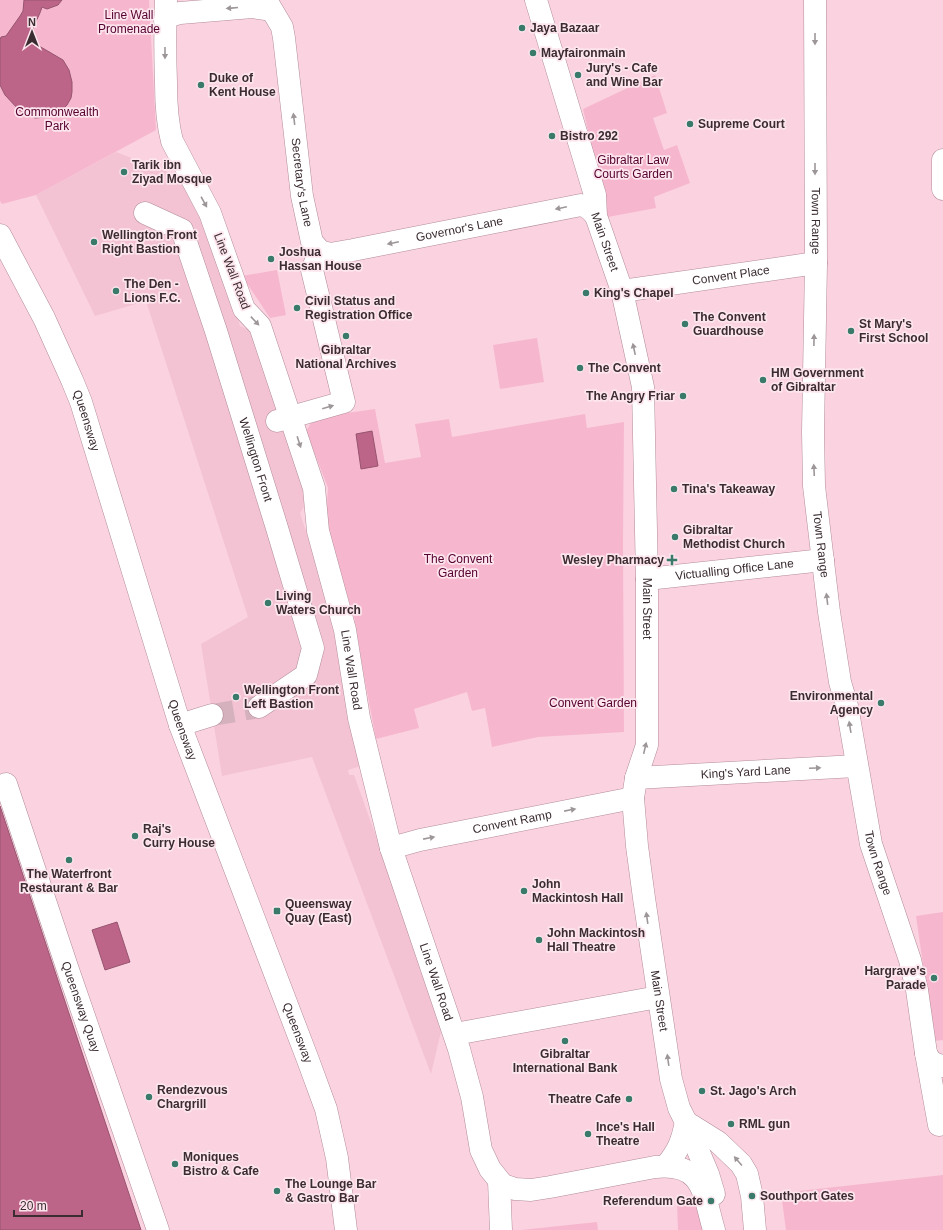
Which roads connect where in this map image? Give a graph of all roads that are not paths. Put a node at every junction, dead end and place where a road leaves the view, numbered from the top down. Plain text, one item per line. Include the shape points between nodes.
1 (536, 0) edge
2 (814, 0) edge
3 (269, 5) edge
4 (166, 10) edge
5 (943, 160) edge
6 (943, 189) edge
7 (145, 213) dead end
8 (596, 216) junction
9 (0, 235) edge
10 (320, 251) junction
11 (816, 264) junction
12 (622, 291) junction
13 (284, 419) junction
14 (823, 560) junction
15 (647, 579) junction
16 (260, 707) tunnel mouth
17 (212, 715) tunnel mouth
18 (180, 724) junction
19 (856, 766) junction
20 (6, 784) dead end
21 (635, 788) junction
22 (391, 848) junction
23 (658, 997) junction
24 (455, 1034) junction
25 (926, 1053) junction
26 (943, 1066) edge
27 (686, 1122) junction
28 (943, 1124) edge
29 (666, 1166) junction
30 (499, 1181) junction
31 (158, 1230) edge
32 (346, 1230) edge
33 (501, 1230) edge
34 (714, 1230) edge
35 (724, 1230) edge
36 (755, 1230) edge

1 - 8 street, Main Street via 595,195
2 -> 11 street, Town Range
3 -> 4 street via 180,13 172,16
10 -> 3 street, Secretary's Lane via 312,242 302,196 283,32
4 -> 13 street, Line Wall Road via 166,110 172,141 210,213 244,309 260,326
5 - 6 street
7 - 16 street, Wellington Front via 182,230 216,331 313,648 306,675
8 -> 10 street, Governor's Lane via 590,209 581,205 353,250 330,254
8 - 12 street, Main Street
9 - 18 street, Queensway via 44,318 81,402
13 -> 10 street via 344,402 312,270
11 - 12 street, Convent Place
14 -> 11 street, Town Range via 814,486 813,454
15 -> 12 street, Main Street via 643,387
13 -> 22 street, Line Wall Road via 314,488 318,531 345,630 359,718
14 - 15 street, Victualling Office Lane
19 -> 14 street, Town Range via 847,706 840,682
21 -> 15 street, Main Street via 647,745
17 - 18 street
18 - 32 street, Queensway via 326,1109 337,1158
21 -> 19 street, King's Yard Lane
19 - 25 street, Town Range via 871,844 917,990
20 - 31 street, Queensway Quay
22 -> 21 street, Convent Ramp
23 -> 21 street, Main Street via 637,846
22 - 24 street, Line Wall Road
23 - 24 street
27 -> 23 street, Main Street via 671,1079
24 - 30 street, Line Wall Road via 472,1097 481,1150
25 - 26 street via 934,1064
25 - 28 street, Town Range via 939,1125
27 - 29 street via 679,1148
27 - 35 street, Main Street via 708,1174
36 -> 27 street via 752,1196 747,1174 741,1164 718,1142
29 - 30 street via 531,1190 510,1188
29 - 34 street via 676,1167 693,1175 703,1190
30 - 33 street

